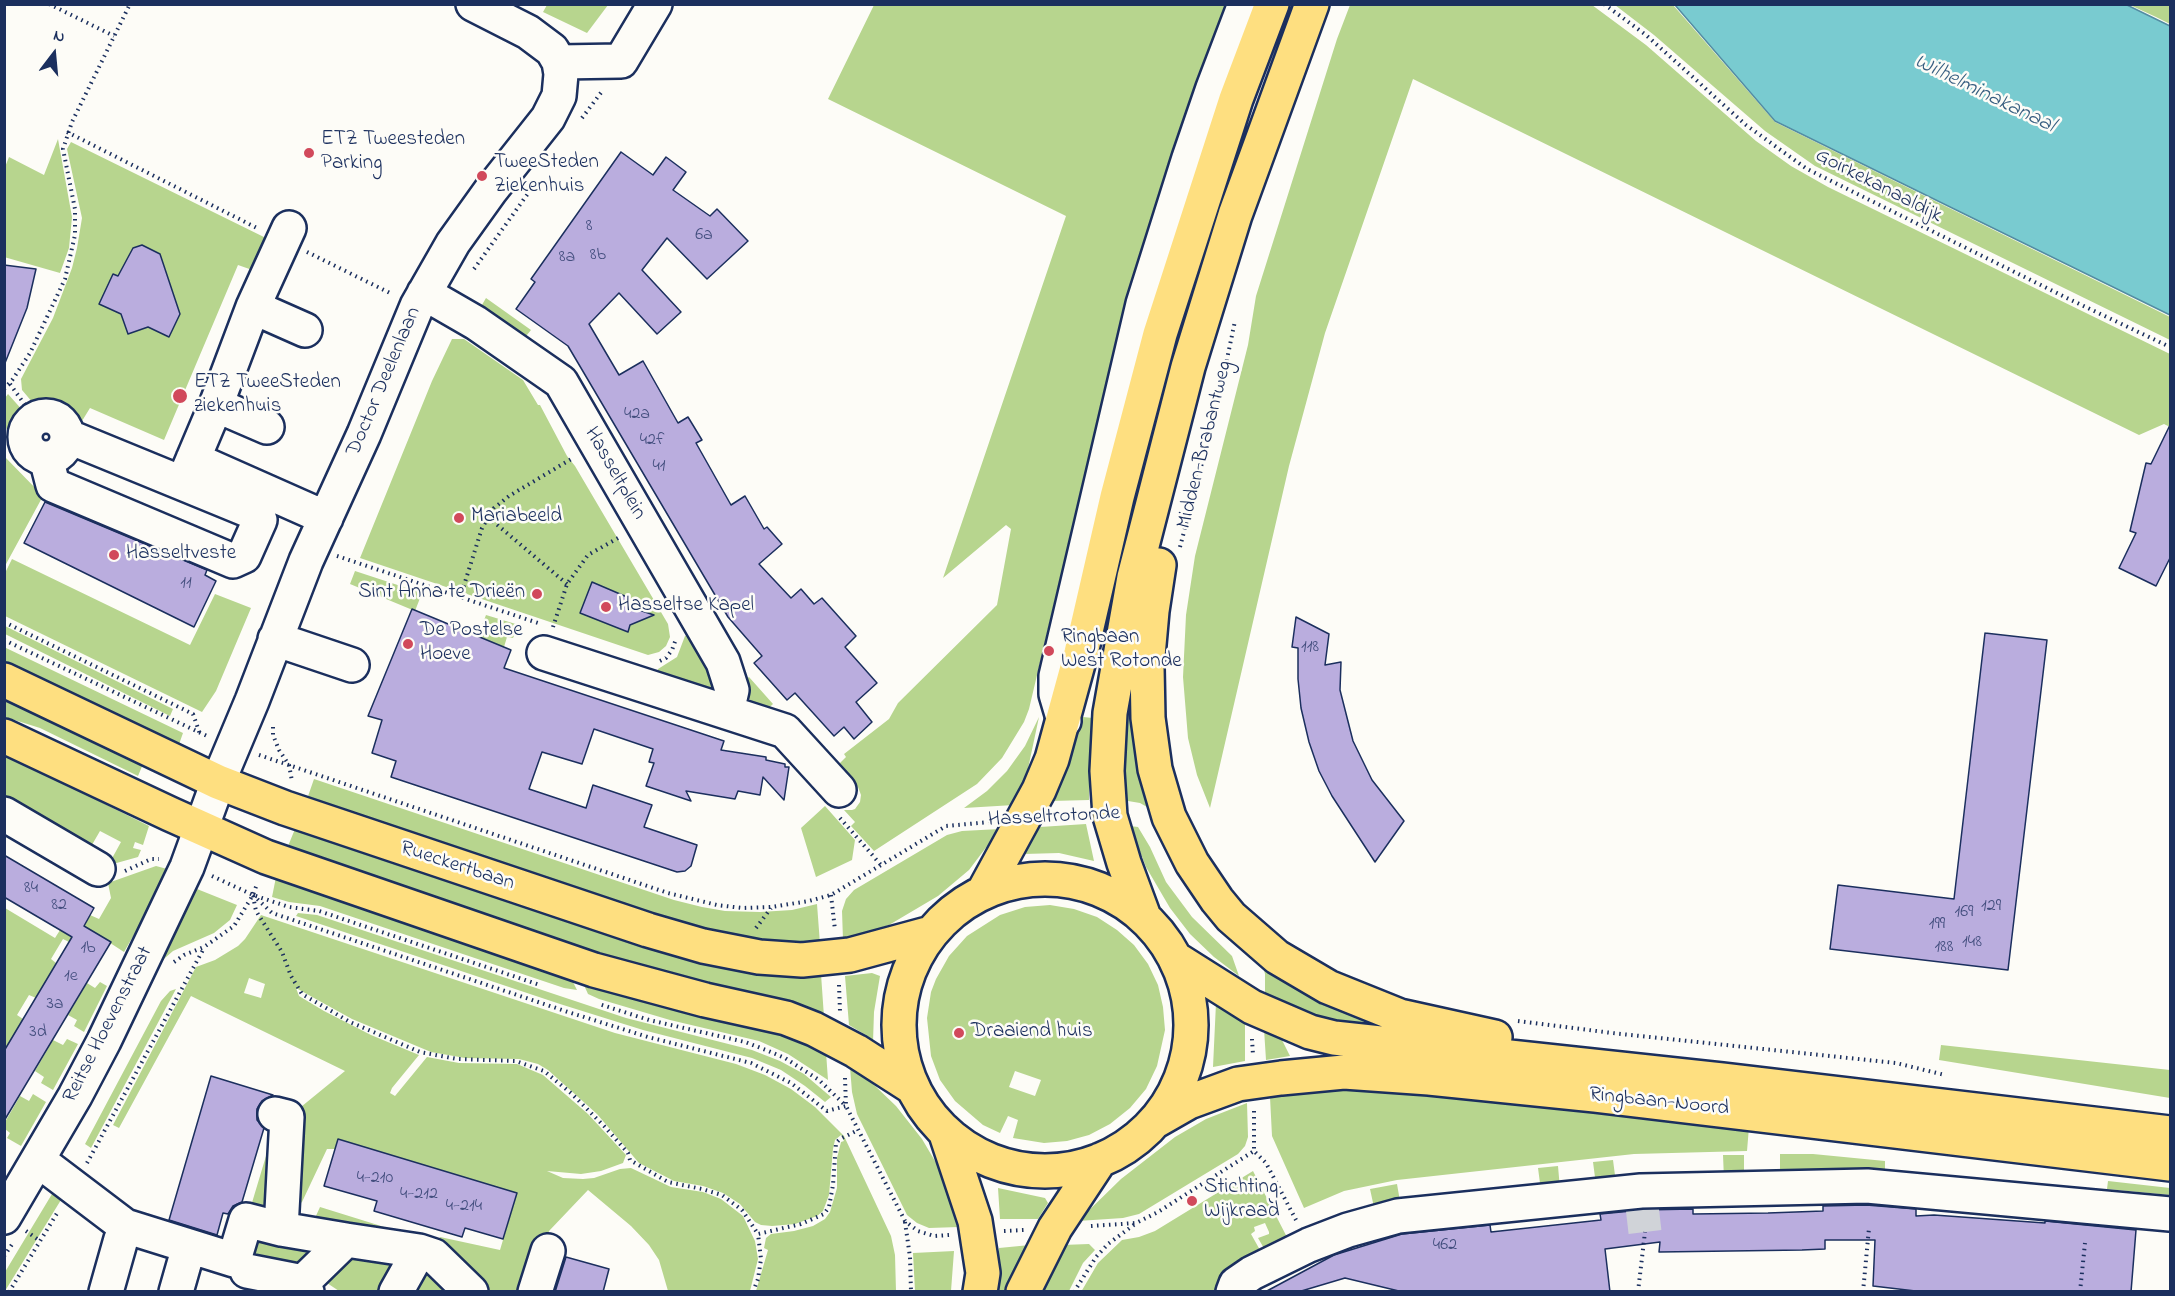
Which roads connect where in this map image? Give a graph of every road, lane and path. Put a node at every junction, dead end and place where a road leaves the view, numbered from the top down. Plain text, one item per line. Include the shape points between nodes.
1 (49, 4) edge
2 (130, 4) edge
3 (473, 4) edge
4 (655, 4) edge
5 (1245, 4) edge
6 (1272, 4) edge
7 (1312, 4) edge
8 (1604, 4) edge
9 (114, 36) junction
10 (559, 62) junction
11 (621, 62) junction
12 (576, 127) dead end
13 (68, 132) junction
14 (531, 189) dead end
15 (286, 234) junction
16 (472, 271) dead end
17 (420, 299) junction
18 (253, 307) junction
19 (1236, 314) dead end
20 (305, 330) dead end
21 (2170, 347) edge
22 (10, 384) junction
23 (4, 389) edge
24 (216, 405) junction
25 (35, 419) joint
26 (267, 427) dead end
27 (597, 444) junction
28 (56, 447) junction
29 (188, 471) junction
30 (488, 517) junction
31 (1149, 518) junction
32 (643, 523) junction
33 (329, 545) junction
34 (1180, 549) dead end
35 (567, 584) junction
36 (460, 598) junction
37 (700, 621) junction
38 (4, 622) edge
39 (274, 639) junction
40 (4, 640) edge
41 (548, 640) junction
42 (352, 665) dead end
43 (4, 680) edge
44 (646, 686) junction
45 (727, 712) junction
46 (273, 719) dead end
47 (1064, 721) junction
48 (200, 734) junction
49 (4, 736) edge
50 (234, 746) junction
51 (290, 765) junction
52 (218, 782) junction
53 (839, 790) joint
54 (4, 814) edge
55 (1110, 816) junction
56 (1022, 820) junction
57 (201, 827) junction
58 (881, 865) junction
59 (98, 869) dead end
60 (984, 891) junction
61 (253, 895) junction
62 (831, 895) joint
63 (1217, 900) joint
64 (1144, 917) junction
65 (931, 933) junction
66 (204, 947) dead end
67 (1176, 959) junction
68 (542, 985) dead end
69 (596, 1003) dead end
70 (1252, 1006) junction
71 (1513, 1020) dead end
72 (1633, 1071) junction
73 (1955, 1078) dead end
74 (1254, 1081) junction
75 (912, 1087) junction
76 (275, 1114) dead end
77 (1154, 1122) junction
78 (858, 1130) dead end
79 (945, 1131) junction
80 (2170, 1133) edge
81 (38, 1160) junction
82 (1100, 1160) junction
83 (2170, 1164) edge
84 (74, 1186) junction
85 (1643, 1210) junction
86 (2170, 1214) edge
87 (4, 1217) edge
88 (905, 1221) dead end
89 (2087, 1222) junction
90 (1136, 1223) dead end
91 (1869, 1228) dead end
92 (281, 1229) junction
93 (758, 1234) junction
94 (121, 1239) dead end
95 (346, 1240) junction
96 (1309, 1245) junction
97 (419, 1251) junction
98 (548, 1251) dead end
99 (186, 1257) dead end
100 (241, 1274) edge
101 (313, 1285) edge
102 (9, 1292) edge
103 (105, 1292) edge
104 (176, 1292) edge
105 (396, 1292) edge
106 (471, 1292) edge
107 (535, 1292) edge
108 (753, 1292) edge
109 (911, 1292) edge
110 (980, 1292) edge
111 (1023, 1292) edge
112 (1074, 1292) edge
113 (1233, 1292) edge
114 (1638, 1292) edge
115 (1863, 1292) edge
116 (2080, 1292) edge

1 - 9 path
2 - 9 path
3 - 10 street via 528,32 552,50
4 - 11 street
5 - 47 street via 1189,158 1143,304 1056,676 1056,694
6 - 47 main road via 1233,109 1160,334
7 - 31 main road, Midden-Brabantweg via 1235,215 1188,368
8 - 21 path, Goirkekanaaldijk via 1646,35 1746,125 1807,169
9 - 13 path
10 - 11 street
10 - 17 street, Doctor Deelenlaan via 559,96 548,118 453,243
11 - 12 path
13 - 15 path
13 - 22 path via 63,149 75,209 71,255 65,279 42,329
14 - 16 path
15 - 17 path
15 - 18 street
17 - 27 street, Hasseltplein via 476,323 561,382
17 - 33 street, Doctor Deelenlaan
18 - 20 street
18 - 24 street
19 - 34 path, Midden-Brabantweg
22 - 23 path
22 - 25 path
24 - 26 street
24 - 29 street
25 - 28 street via 26,430 26,445 37,457
27 - 30 path via 500,502
27 - 32 street, Hasseltplein
28 - 29 street
28 - 29 street via 53,485 233,561 244,556 260,520
29 - 33 street
30 - 35 path
30 - 36 path
31 - 55 main road, Midden-Brabantweg via 1134,577 1110,713
31 - 63 main road, Midden-Brabantweg via 1163,545 1147,667 1148,718 1155,768 1169,817 1192,863
32 - 35 path via 588,555
32 - 37 street, Hasseltplein
33 - 36 path
33 - 39 street, Doctor Deelenlaan
35 - 41 path
36 - 41 path
37 - 44 path via 676,636 666,658 653,664
37 - 45 street, Hasseltplein via 723,662 732,690
38 - 48 path via 193,714
39 - 42 street
39 - 50 street, Doctor Deelenlaan
40 - 48 path, Rueckertbaan
41 - 44 street
43 - 52 main road, Rueckertbaan
44 - 45 street
45 - 53 street via 785,731
46 - 51 path via 273,735
47 - 56 main road via 1039,790
48 - 50 path, Rueckertbaan
49 - 57 main road
50 - 51 path, Rueckertbaan
50 - 52 street, Doctor Deelenlaan
51 - 62 path, Rueckertbaan via 689,899 725,906 762,907
52 - 57 street, Reitse Hoevenstraat
52 - 65 main road, Rueckertbaan via 389,844 704,946 759,957 802,960 858,953
53 - 58 path via 832,810
54 - 59 street
55 - 56 path, Hasseltrotonde
55 - 64 main road, Midden-Brabantweg
56 - 58 path, Hasseltrotonde via 946,826
56 - 60 main road
57 - 75 main road via 266,857 594,970 786,1018 842,1044
57 - 81 street, Reitse Hoevenstraat via 187,867 104,1041
58 - 62 path, Hasseltrotonde
60 - 64 main road via 1025,879 1068,880 1109,893
60 - 65 main road via 955,909
61 - 68 path via 289,907 319,911
61 - 69 path via 272,914 648,1037 751,1063 791,1083 827,1111 846,1106 811,1074 766,1050
61 - 93 path via 256,911 302,994 350,1022 420,1052 457,1059 516,1061 544,1071 604,1126 630,1160 668,1182 722,1195 742,1210
63 - 72 main road, Ringbaan-Noord via 1277,957 1328,987 1400,1016 1491,1036 1614,1052
64 - 67 main road
65 - 75 main road via 910,968 899,1007 900,1047
66 - 84 path
67 - 70 main road, Ringbaan-Noord
67 - 77 main road via 1189,1000 1190,1044 1178,1086
70 - 72 main road, Ringbaan-Noord via 1310,1032 1334,1038
70 - 74 path
71 - 73 path via 1896,1063
72 - 80 main road, Ringbaan-Noord
74 - 77 main road, Ringbaan-Noord via 1189,1102
74 - 83 main road, Ringbaan-Noord via 1344,1072 1429,1078
74 - 96 path via 1254,1151 1266,1163
75 - 79 main road
76 - 92 street via 287,1117
77 - 82 main road via 1129,1144
78 - 93 path via 836,1143 833,1185 824,1214
79 - 82 main road via 976,1154 1012,1167 1050,1171
79 - 110 main road via 975,1221 983,1273
81 - 84 street
81 - 87 street, Reitse Hoevenstraat
82 - 111 main road via 1055,1228
84 - 100 street via 125,1226
84 - 102 path
85 - 89 street via 1867,1186
85 - 96 street via 1398,1216
85 - 114 path
86 - 89 street
88 - 109 path
89 - 116 path
90 - 112 path via 1096,1257
91 - 115 path
92 - 95 street
92 - 100 street via 246,1220
93 - 108 path via 761,1259
94 - 103 street
95 - 97 street
95 - 101 street
96 - 113 street via 1252,1273 1236,1284
97 - 105 street
97 - 106 street via 434,1256
98 - 107 street
99 - 104 street
100 - 101 street

